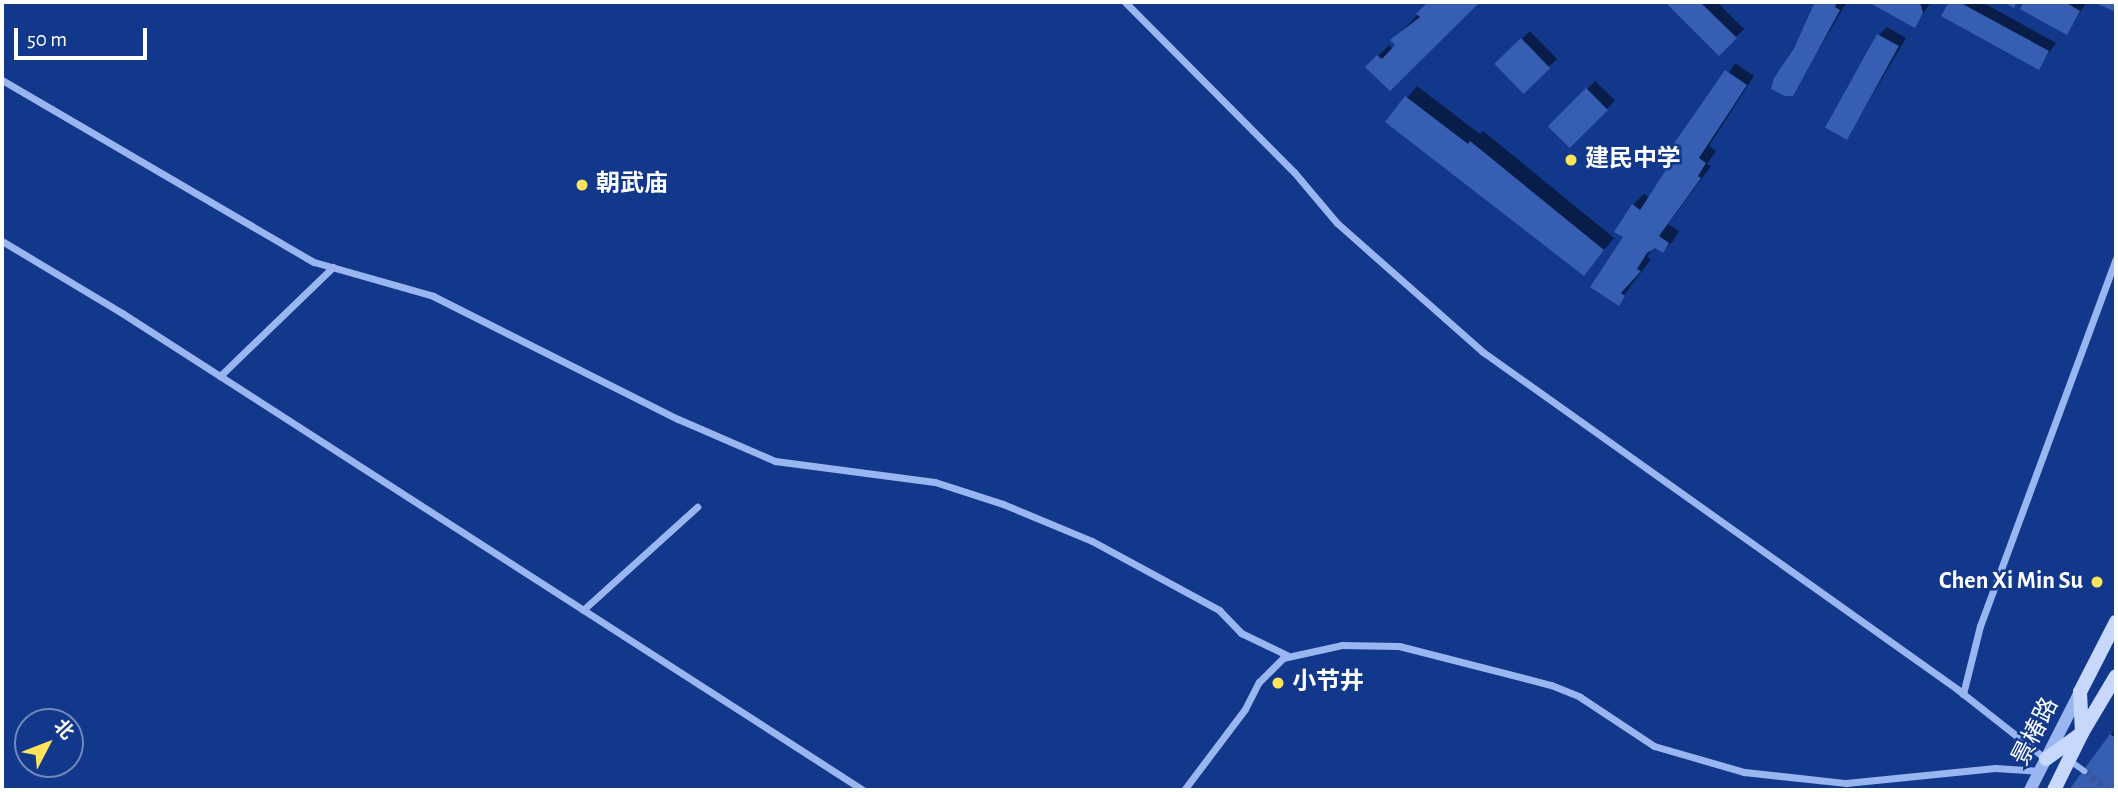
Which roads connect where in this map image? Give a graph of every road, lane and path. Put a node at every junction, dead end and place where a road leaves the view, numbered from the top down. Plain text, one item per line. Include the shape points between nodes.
1 (1125, 2) edge
2 (2, 80) edge
3 (2, 241) edge
4 (2116, 259) edge
5 (333, 267) junction
6 (2107, 285) junction
7 (2116, 290) edge
8 (220, 376) junction
9 (697, 508) dead end
10 (583, 610) junction
11 (2116, 622) edge
12 (1287, 655) junction
13 (2116, 676) edge
14 (2080, 692) junction
15 (1964, 694) junction
16 (2082, 733) junction
17 (2069, 760) junction
18 (2043, 765) junction
19 (2084, 771) tunnel mouth
20 (863, 790) edge
21 (1184, 790) edge
22 (2030, 790) edge
23 (2054, 790) edge

1 - 15 street via 1294,172 1337,223 1483,352
2 - 5 street via 314,262
3 - 8 street
4 - 6 street
5 - 8 street
5 - 12 street via 433,296 678,419 775,461 935,482 1003,504 1091,541 1219,610 1241,633
6 - 7 street
6 - 15 street via 1980,626
8 - 10 street
9 - 10 street
10 - 20 street
11 - 14 main road
12 - 18 street via 1342,645 1399,646 1469,660 1570,692 1622,729 1671,754 1775,777 1846,783
12 - 21 street via 1259,682 1245,709
13 - 16 main road
14 - 16 main road
14 - 18 street, 景椿路
15 - 18 street
16 - 17 main road
16 - 18 main road
17 - 19 street
17 - 23 main road
18 - 22 street, 景椿路

